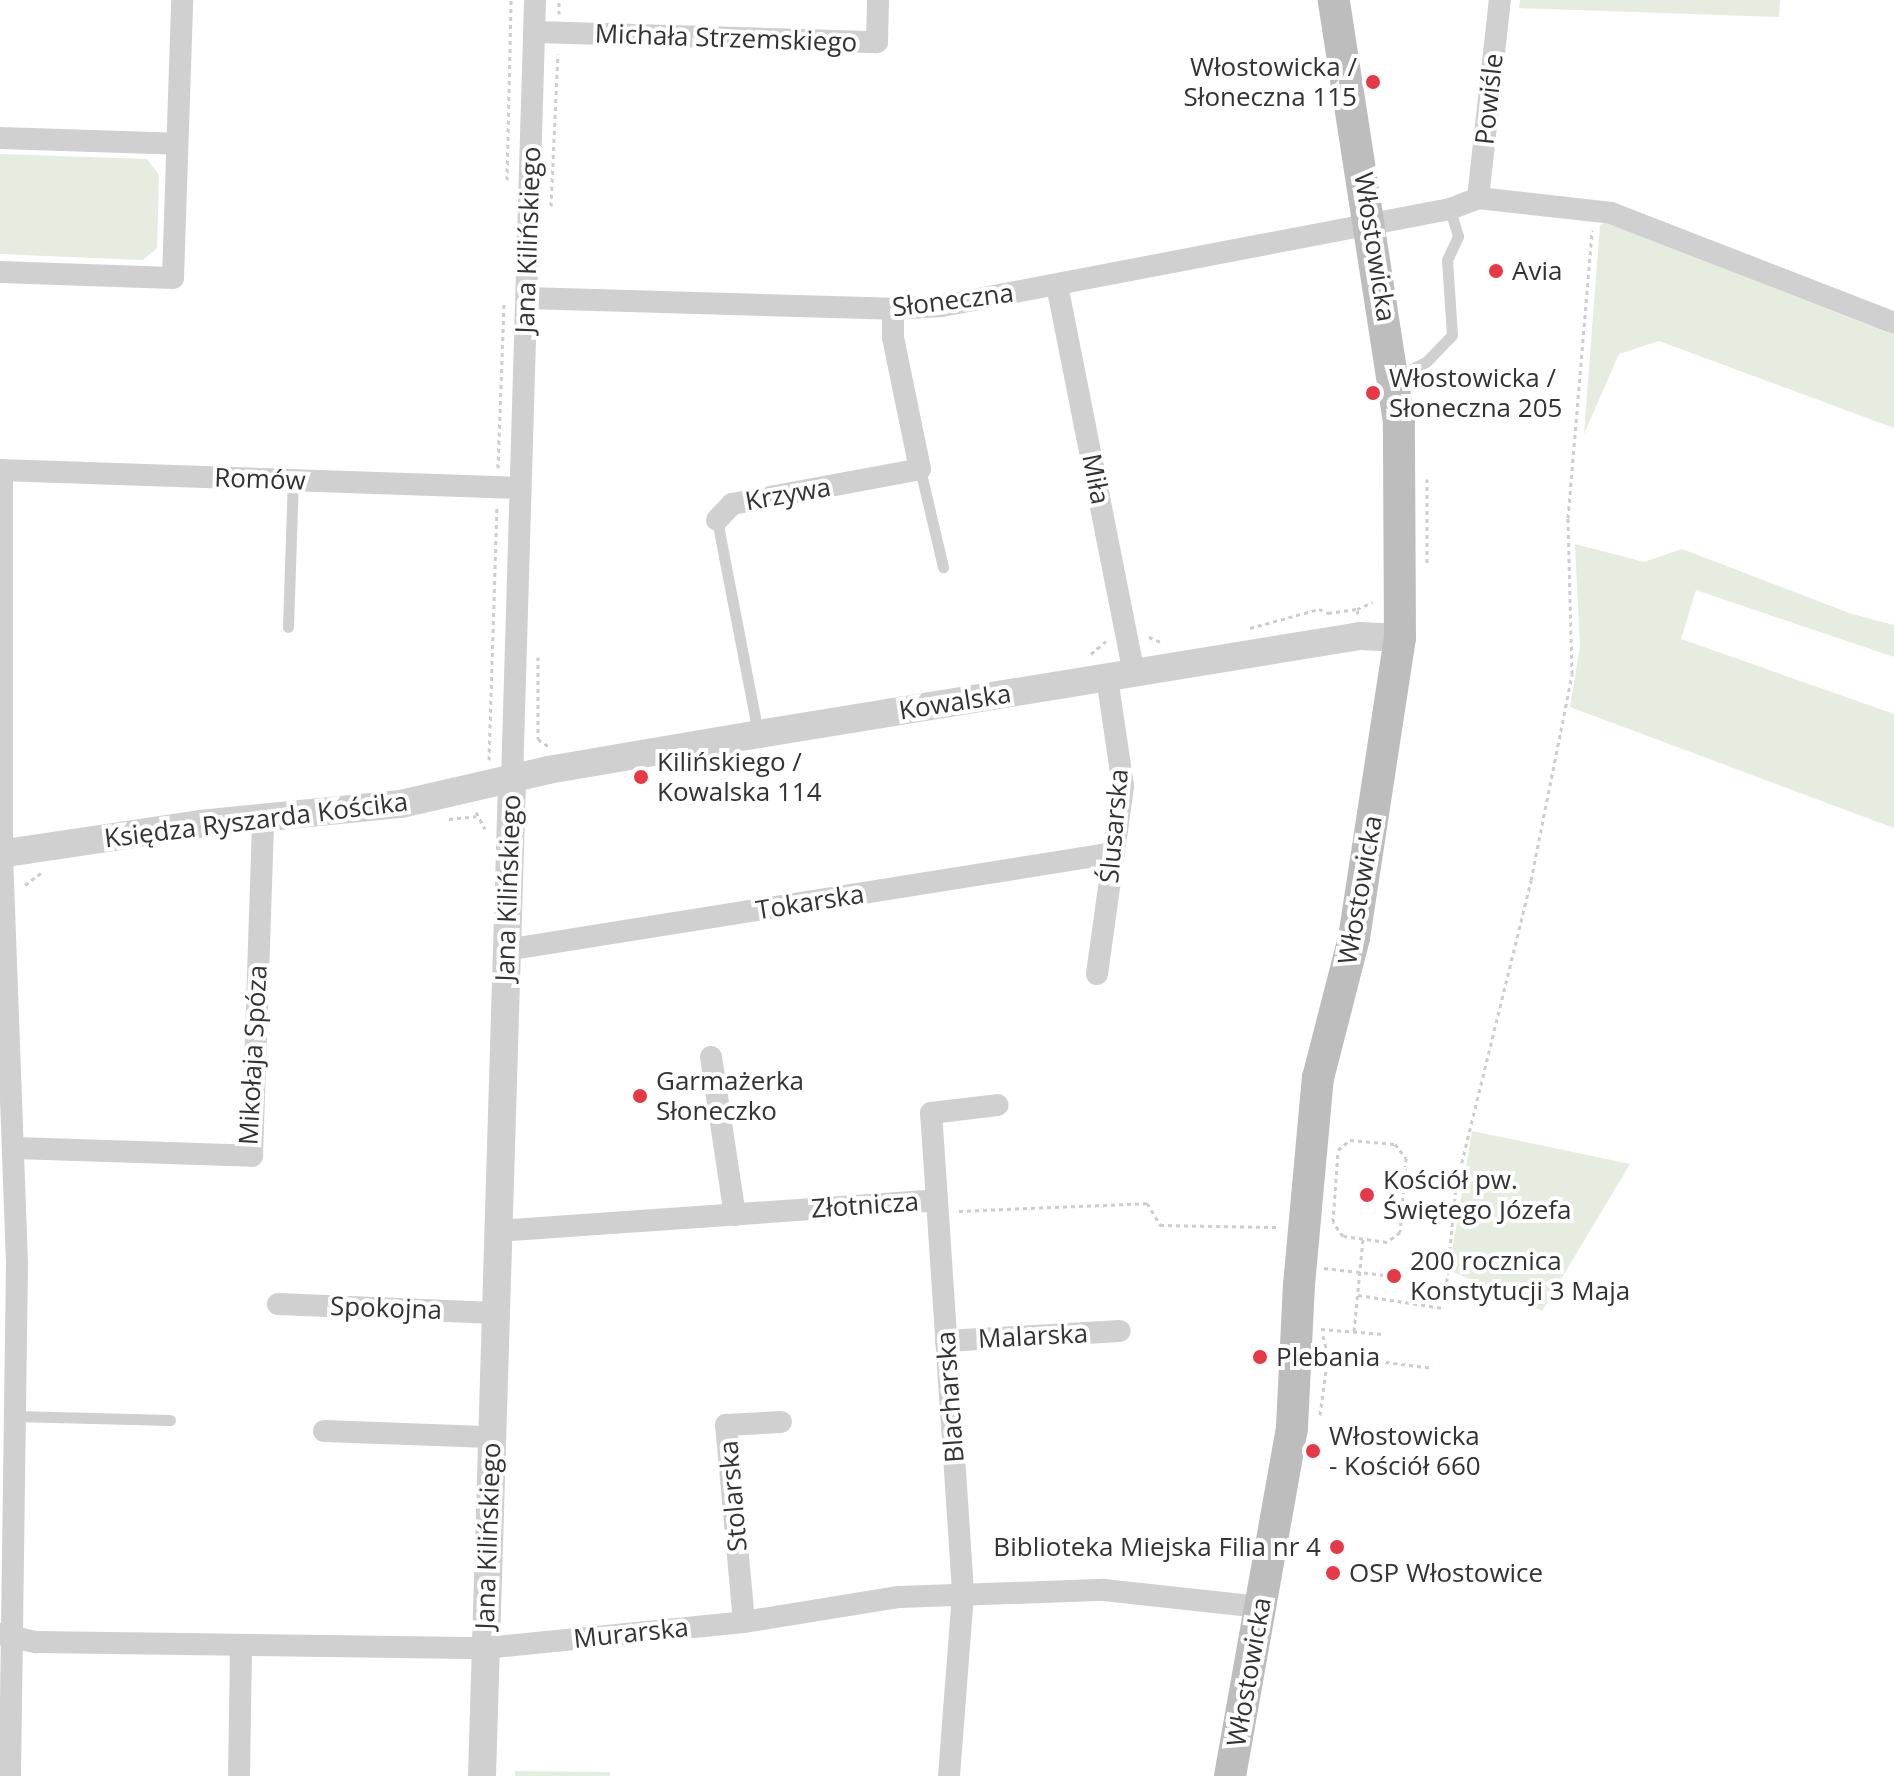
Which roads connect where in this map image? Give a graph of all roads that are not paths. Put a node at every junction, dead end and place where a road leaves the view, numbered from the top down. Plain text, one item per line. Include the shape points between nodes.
1 (182, 0) edge
2 (535, 0) edge
3 (878, 0) edge
4 (1334, 0) edge
5 (1500, 0) edge
6 (535, 32) junction
7 (0, 138) edge
8 (177, 144) junction
9 (1478, 198) junction
10 (1450, 209) junction
11 (1372, 224) junction
12 (0, 272) edge
13 (1057, 285) junction
14 (527, 298) junction
15 (893, 309) junction
16 (1894, 323) edge
17 (1394, 378) junction
18 (920, 469) junction
19 (1, 470) edge
20 (293, 480) junction
21 (520, 488) junction
22 (717, 520) joint
23 (943, 567) dead end
24 (288, 627) dead end
25 (1400, 638) junction
26 (1121, 675) junction
27 (2, 707) edge
28 (759, 734) junction
29 (512, 780) junction
30 (263, 817) junction
31 (1114, 853) junction
32 (1, 854) edge
33 (505, 950) junction
34 (1097, 974) dead end
35 (711, 1057) dead end
36 (6, 1101) edge
37 (998, 1105) dead end
38 (15, 1148) junction
39 (937, 1206) junction
40 (735, 1215) junction
41 (498, 1231) junction
42 (278, 1304) dead end
43 (495, 1313) junction
44 (1120, 1331) dead end
45 (946, 1341) junction
46 (10, 1409) edge
47 (170, 1420) dead end
48 (781, 1422) dead end
49 (324, 1431) dead end
50 (491, 1437) junction
51 (963, 1594) junction
52 (1260, 1607) junction
53 (744, 1622) junction
54 (6, 1635) edge
55 (241, 1645) junction
56 (485, 1648) junction
57 (10, 1776) edge
58 (239, 1776) edge
59 (482, 1776) edge
60 (949, 1776) edge
61 (1230, 1776) edge

1 - 8 street
2 - 6 street, Jana Kilińskiego
3 - 6 street, Michała Strzemskiego via 877,42
4 - 11 main road, Włostowicka
5 - 9 street, Powiśle
6 - 14 street, Jana Kilińskiego
7 - 8 street
8 - 12 street via 173,278
9 - 10 street, Słoneczna
9 - 16 street via 1594,211
10 - 11 street, Słoneczna
10 - 17 lane via 1458,236 1447,260 1452,335 1426,362
11 - 13 street, Słoneczna
11 - 17 main road, Włostowicka
13 - 15 street, Słoneczna via 942,306
13 - 26 street, Miła via 1127,634
14 - 15 street, Słoneczna
14 - 21 street, Jana Kilińskiego
15 - 18 street via 893,338
17 - 25 main road, Włostowicka via 1402,487
18 - 22 street, Krzywa via 732,504
18 - 23 lane
19 - 20 street, Romów
19 - 27 street
20 - 21 street, Romów
20 - 24 lane
21 - 29 street, Jana Kilińskiego
22 - 28 lane, Krzywa
25 - 26 street, Kowalska via 1359,622
25 - 52 main road, Włostowicka via 1354,938 1318,1078 1292,1427
26 - 28 street, Kowalska
26 - 31 street, Ślusarska via 1123,786
27 - 32 street
28 - 29 street, Kowalska
29 - 30 street, Księdza Ryszarda Kościka via 401,804
29 - 33 street, Jana Kilińskiego
30 - 32 street, Księdza Ryszarda Kościka
30 - 38 street, Mikołaja Spóza via 252,1156
31 - 33 street, Tokarska
31 - 34 street, Ślusarska
32 - 36 street via 6,892
33 - 41 street, Jana Kilińskiego
35 - 40 street
36 - 38 street
37 - 39 street, Złotnicza via 931,1113
38 - 46 street
39 - 40 street, Złotnicza
39 - 45 street, Blacharska
40 - 41 street, Złotnicza
41 - 43 street, Jana Kilińskiego
42 - 43 street, Spokojna
43 - 50 street, Jana Kilińskiego
44 - 45 street, Malarska
45 - 51 street, Blacharska
46 - 47 lane
46 - 54 street
48 - 53 street, Stolarska via 726,1425
49 - 50 street
50 - 56 street, Jana Kilińskiego
51 - 52 street, Murarska via 1104,1590
51 - 53 street, Murarska via 862,1601
51 - 60 street, Blacharska
52 - 61 main road, Włostowicka
53 - 56 street, Murarska
54 - 55 street, Murarska
54 - 57 street
55 - 56 street, Murarska
55 - 58 street
56 - 59 street, Jana Kilińskiego

